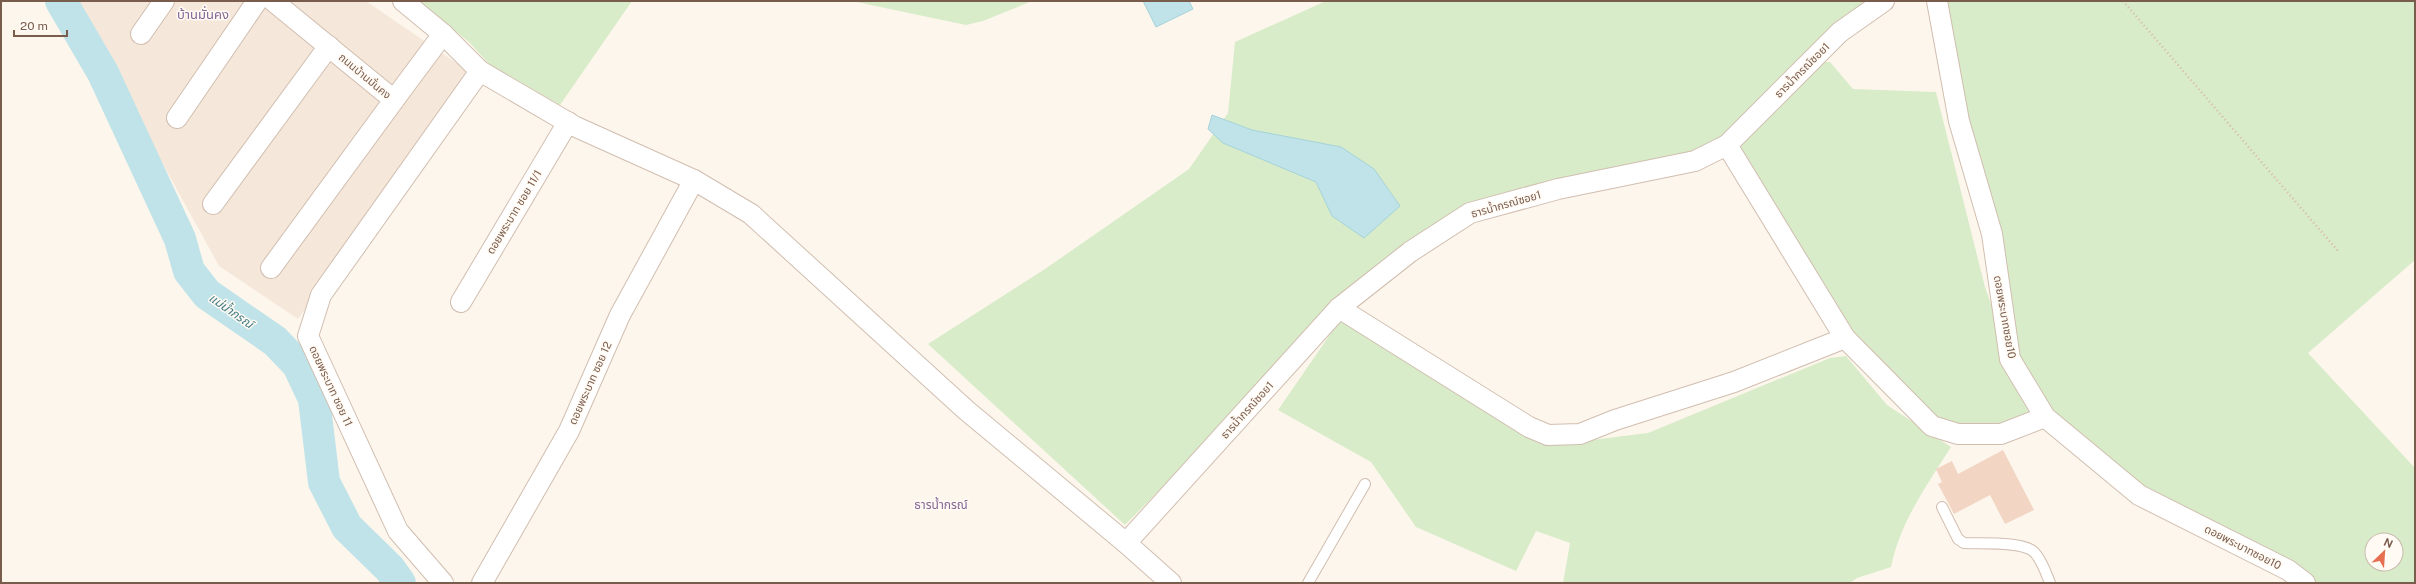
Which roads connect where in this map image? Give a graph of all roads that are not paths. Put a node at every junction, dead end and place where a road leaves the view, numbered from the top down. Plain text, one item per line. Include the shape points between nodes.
1 (164, 1) edge
2 (257, 1) edge
3 (273, 1) edge
4 (403, 1) edge
5 (1884, 1) edge
6 (1937, 1) edge
7 (141, 34) dead end
8 (443, 34) junction
9 (329, 46) junction
10 (480, 71) junction
11 (394, 100) junction
12 (177, 118) dead end
13 (568, 122) junction
14 (1727, 145) junction
15 (694, 180) junction
16 (213, 204) dead end
17 (271, 268) dead end
18 (461, 302) dead end
19 (1339, 308) junction
20 (1845, 338) junction
21 (2045, 417) junction
22 (1365, 484) dead end
23 (1942, 507) dead end
24 (1126, 543) junction
25 (443, 583) edge
26 (482, 583) edge
27 (1171, 583) edge
28 (1308, 583) edge
29 (2050, 583) edge
30 (2305, 583) edge

1 - 7 street
2 - 12 street
3 - 9 street, ถนนบ้านมั่นคง
4 - 8 street
5 - 14 street, ธารน้ำกรณ์ซอย1 via 1840,32
6 - 21 street, ดอยพระบาทซอย10 via 1959,121 1992,234 2010,359
8 - 10 street
8 - 11 street, ถนนบ้านมั่นคง
9 - 11 street, ถนนบ้านมั่นคง
9 - 16 street
10 - 13 street
10 - 25 street, ดอยพระบาท ซอย 11 via 321,295 308,336 398,531
11 - 17 street
13 - 15 street
13 - 18 street, ดอยพระบาท ซอย 11/1
14 - 19 street, ธารน้ำกรณ์ซอย1 via 1695,161 1558,189 1470,213 1410,252
14 - 20 street
15 - 24 street via 751,214 966,410
15 - 26 street, ดอยพระบาท ซอย 12 via 620,315 569,431
19 - 20 street via 1529,427 1548,435 1560,436 1580,434 1615,420 1734,382
19 - 24 street, ธารน้ำกรณ์ซอย1
20 - 21 street via 1932,426 1944,431 1974,436 2002,434
21 - 30 street, ดอยพระบาทซอย10 via 2139,495 2288,570
22 - 28 lane
23 - 29 lane via 1958,539 1964,543 2020,546 2030,549 2035,552 2045,569
24 - 27 street

